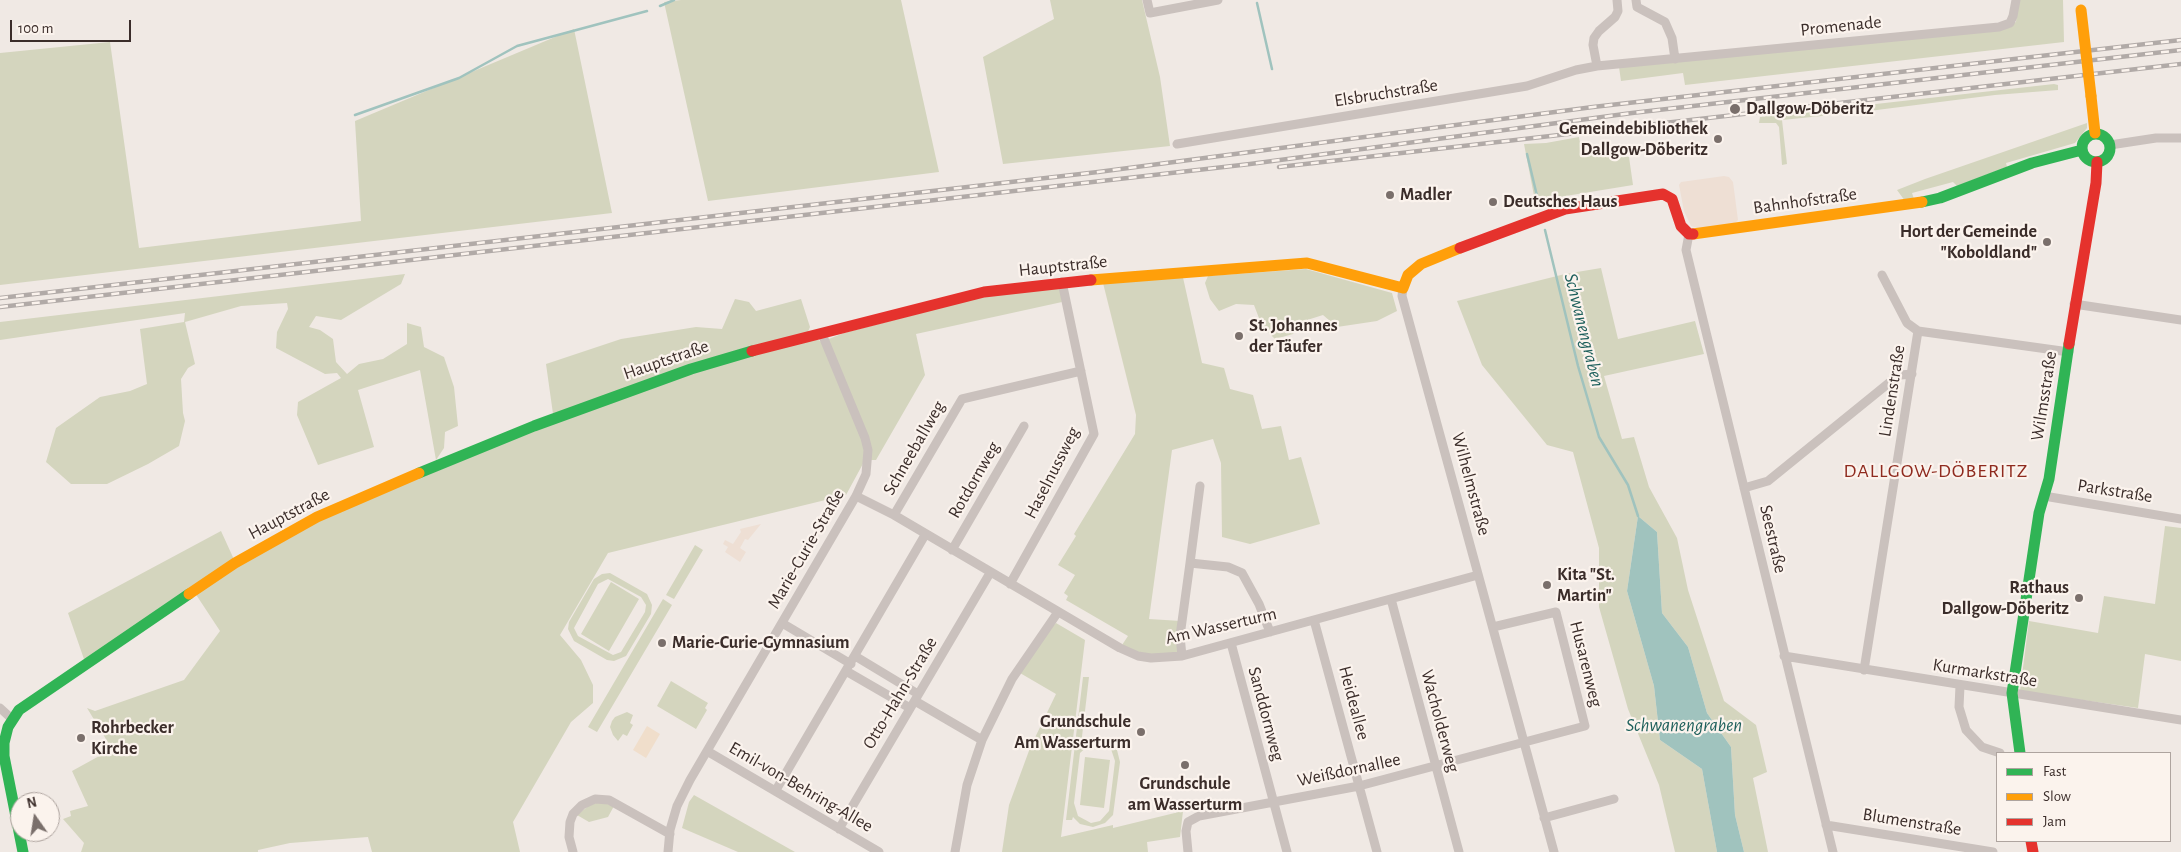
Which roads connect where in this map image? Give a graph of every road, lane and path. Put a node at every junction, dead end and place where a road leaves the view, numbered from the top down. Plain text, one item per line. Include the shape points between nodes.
1 (1147, 0) edge
2 (1218, 0) edge
3 (1617, 0) edge
4 (1636, 0) edge
5 (2016, 0) edge
6 (2080, 5) edge
7 (1675, 59) junction
8 (1597, 66) junction
9 (2095, 133) junction
10 (2181, 138) edge
11 (1177, 144) dead end
12 (2110, 144) junction
13 (2082, 150) junction
14 (2096, 162) junction
15 (1689, 234) junction
16 (1882, 276) dead end
17 (1062, 282) junction
18 (1403, 288) junction
19 (2074, 304) junction
20 (2181, 320) edge
21 (1918, 331) junction
22 (822, 334) junction
23 (2069, 352) junction
24 (1081, 371) junction
25 (1912, 374) junction
26 (1024, 426) dead end
27 (1200, 486) dead end
28 (1744, 488) junction
29 (856, 496) junction
30 (2044, 496) junction
31 (894, 516) junction
32 (2181, 519) edge
33 (925, 535) junction
34 (952, 550) junction
35 (1190, 563) junction
36 (990, 573) junction
37 (1478, 576) junction
38 (1010, 584) junction
39 (1391, 599) junction
40 (1058, 612) junction
41 (1314, 620) junction
42 (782, 623) junction
43 (1493, 627) junction
44 (1270, 632) junction
45 (1230, 643) junction
46 (1182, 656) junction
47 (1784, 656) junction
48 (851, 664) junction
49 (1864, 670) junction
50 (1960, 686) junction
51 (2012, 693) junction
52 (914, 701) junction
53 (0, 708) edge
54 (12, 719) junction
55 (2181, 720) edge
56 (982, 740) junction
57 (1524, 742) junction
58 (707, 751) junction
59 (1997, 752) edge
60 (2020, 752) edge
61 (1435, 767) junction
62 (1359, 786) junction
63 (776, 790) junction
64 (1614, 799) dead end
65 (1273, 802) junction
66 (1544, 818) junction
67 (1826, 825) junction
68 (839, 829) junction
69 (670, 834) junction
70 (23, 852) edge
71 (573, 852) edge
72 (668, 852) edge
73 (879, 852) edge
74 (955, 852) edge
75 (1188, 852) edge
76 (1287, 852) edge
77 (1377, 852) edge
78 (1458, 852) edge
79 (1554, 852) edge
80 (1833, 852) edge
81 (1993, 852) edge

1 - 2 street via 1150,13
3 - 8 street via 1615,17 1598,31 1593,45
4 - 7 street via 1637,7 1665,22
5 - 7 street, Promenade via 2010,23 1999,27
6 - 9 street, bridge
7 - 8 street, Promenade
8 - 11 street, Elsbruchstraße via 1527,86
9 - 12 street
9 - 13 street via 2086,137
10 - 12 street
12 - 14 street via 2107,156
13 - 14 street via 2085,156
13 - 15 street, Bahnhofstraße via 2032,163 1922,202
14 - 19 street, Wilmsstraße via 2096,183
15 - 18 street via 1681,226 1672,199 1663,194 1580,206 1551,213 1421,264 1408,275
15 - 28 street, Seestraße via 1686,250
16 - 21 street, Lindenstraße via 1907,323
17 - 18 street, Hauptstraße via 1307,263
17 - 22 street, Hauptstraße via 984,292
17 - 24 street, Haselnussweg
18 - 37 street, Wilhelmstraße via 1402,296
19 - 20 street
19 - 23 street, Wilmsstraße
21 - 23 street
21 - 25 street, Lindenstraße
22 - 29 street, Marie-Curie-Straße via 868,450 866,474
22 - 54 street, Hauptstraße via 691,369 534,426 333,509 235,563 19,710
23 - 30 street, Wilmsstraße
24 - 31 street, Schneeballweg via 962,399
24 - 38 street, Haselnussweg via 1094,429 1092,439
25 - 28 street via 1895,378 1768,481
25 - 49 street, Lindenstraße
26 - 34 street, Rotdornweg
27 - 35 street
28 - 47 street, Seestraße
29 - 31 street, Am Wasserturm
29 - 42 street, Marie-Curie-Straße
30 - 32 street, Parkstraße
30 - 51 street, Wilmsstraße
31 - 33 street, Am Wasserturm
33 - 34 street, Am Wasserturm
33 - 48 street
34 - 36 street, Am Wasserturm
35 - 44 street via 1228,567 1242,573
35 - 46 street via 1180,636
36 - 38 street, Am Wasserturm
36 - 52 street, Otto-Hahn-Straße
37 - 39 street, Am Wasserturm
37 - 43 street, Wilhelmstraße
38 - 40 street, Am Wasserturm
39 - 41 street, Am Wasserturm
39 - 61 street, Wacholderweg
40 - 46 street, Am Wasserturm via 1138,656
40 - 56 street via 1012,679
41 - 44 street, Am Wasserturm
41 - 62 street, Heideallee
42 - 48 street
42 - 58 street, Marie-Curie-Straße
43 - 57 street, Wilhelmstraße
43 - 57 street, Husarenweg via 1556,612 1585,726
44 - 45 street, Am Wasserturm
45 - 46 street, Am Wasserturm
45 - 65 street, Sanddornweg
47 - 49 street, Kurmarkstraße
47 - 67 street, Seestraße
48 - 52 street
48 - 52 street
48 - 63 street
49 - 50 street, Kurmarkstraße
50 - 51 street, Kurmarkstraße
50 - 59 street via 1959,707 1966,730 1982,747
51 - 55 street, Kurmarkstraße
51 - 60 street, Wilmsstraße
52 - 56 street
52 - 68 street, Otto-Hahn-Straße
53 - 54 street
54 - 70 street via 4,743 4,756
56 - 74 street via 967,785
57 - 61 street, Weißdornallee
57 - 66 street, Wilhelmstraße
58 - 63 street, Emil-von-Behring-Allee
58 - 69 street, Marie-Curie-Straße via 677,806
61 - 62 street, Weißdornallee
61 - 78 street, Wacholderweg
62 - 65 street, Weißdornallee
62 - 77 street, Heideallee
63 - 68 street, Emil-von-Behring-Allee
64 - 66 street
65 - 75 street, Weißdornallee via 1199,816 1188,822
65 - 76 street, Sanddornweg
66 - 79 street, Wilhelmstraße
67 - 80 street, Seestraße
67 - 81 street, Blumenstraße
68 - 73 street, Emil-von-Behring-Allee
69 - 71 street via 608,800 591,800 578,809 570,822
69 - 72 street, Marie-Curie-Straße

